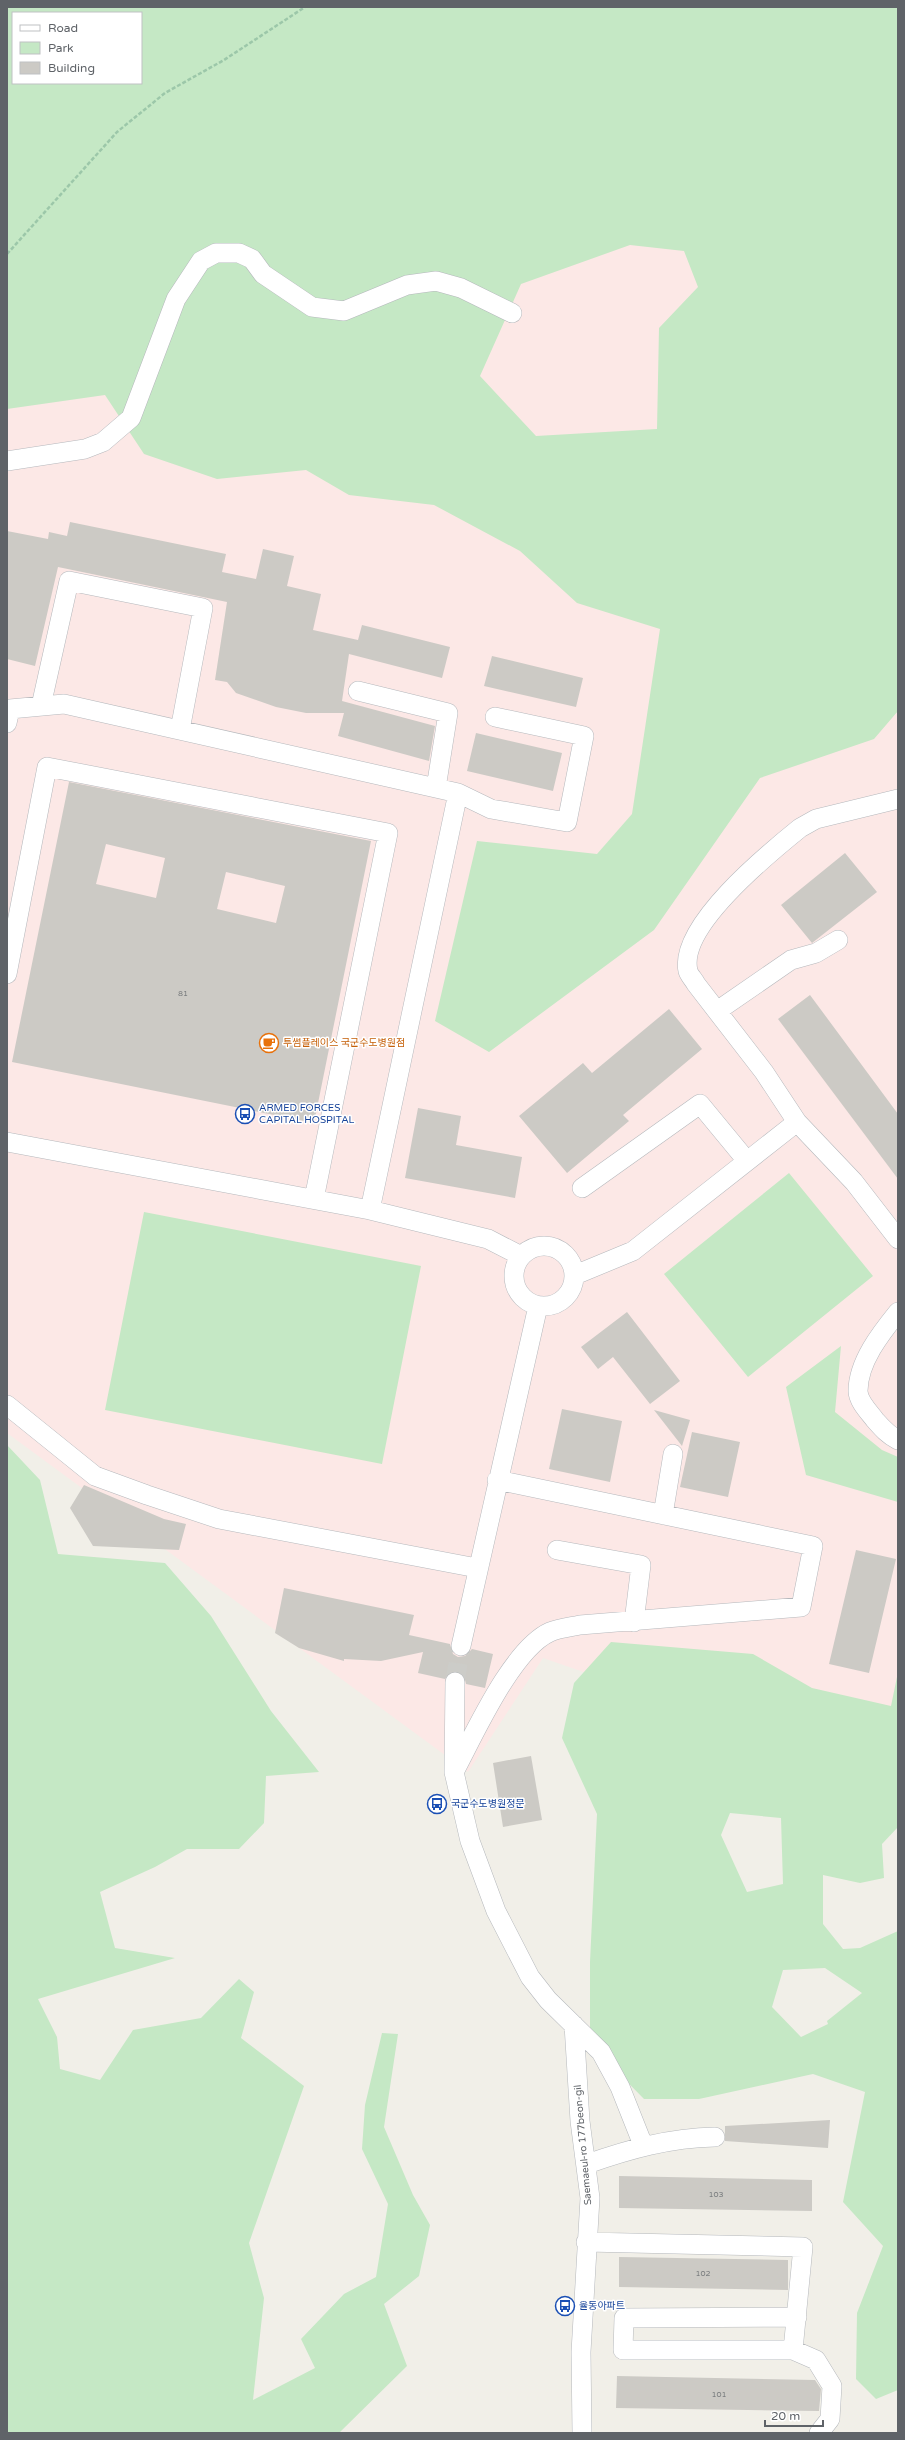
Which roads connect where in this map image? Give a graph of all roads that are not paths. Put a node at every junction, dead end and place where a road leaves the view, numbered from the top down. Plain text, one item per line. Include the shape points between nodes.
1 (512, 313) dead end
2 (7, 462) edge
3 (358, 691) dead end
4 (41, 706) junction
5 (8, 713) edge
6 (495, 717) dead end
7 (180, 730) junction
8 (436, 788) junction
9 (458, 793) junction
10 (897, 800) edge
11 (838, 940) dead end
12 (7, 974) edge
13 (717, 1011) junction
14 (797, 1122) junction
15 (7, 1142) edge
16 (747, 1161) junction
17 (582, 1188) dead end
18 (314, 1199) junction
19 (370, 1210) junction
20 (898, 1238) edge
21 (521, 1256) junction
22 (575, 1275) junction
23 (538, 1306) junction
24 (898, 1312) edge
25 (7, 1405) edge
26 (898, 1440) edge
27 (673, 1454) dead end
28 (497, 1480) junction
29 (663, 1515) junction
30 (557, 1550) dead end
31 (477, 1568) junction
32 (634, 1622) junction
33 (461, 1646) tunnel mouth
34 (455, 1682) tunnel mouth
35 (454, 1772) junction
36 (574, 2025) junction
37 (715, 2137) dead end
38 (643, 2145) junction
39 (587, 2164) junction
40 (586, 2242) junction
41 (797, 2317) junction
42 (793, 2350) junction
43 (582, 2433) edge
44 (819, 2433) edge

1 - 2 street via 461,288 436,281 407,285 344,311 312,307 263,274 252,259 239,253 216,253 201,261 176,299 131,418 103,442 85,449
3 - 8 street via 448,713
4 - 5 street
4 - 7 street via 64,704
4 - 7 street via 69,581 204,608
6 - 9 street via 584,736 567,822 491,808
7 - 8 street
8 - 9 street
9 - 19 street
10 - 13 street via 816,818 800,828 712,910 697,931 689,954 688,971
11 - 13 street via 816,952 791,960
12 - 18 street via 47,767 388,833
13 - 14 street via 764,1072
14 - 16 street
14 - 20 street via 854,1182
15 - 18 street
16 - 17 street via 700,1104
16 - 22 street via 633,1251
18 - 19 street
19 - 21 street via 488,1239
21 - 22 street via 529,1249 539,1246 557,1248 566,1254 573,1264
21 - 23 street via 515,1265 515,1286 528,1302
22 - 23 street via 572,1288 566,1297 554,1305
23 - 28 street
24 - 26 street via 870,1352 858,1392 861,1402 870,1414 890,1436
25 - 31 street via 95,1476 147,1495 219,1519
27 - 29 street
28 - 29 street
28 - 31 street
29 - 32 street via 813,1546 801,1607
30 - 32 street via 641,1565
31 - 33 street
32 - 35 street via 580,1625 551,1632 531,1644 496,1695
34 - 35 street
35 - 36 street via 470,1842 496,1912 530,1978
36 - 38 street via 600,2052 620,2087
36 - 39 street, Saemaeul-ro 177beon-gil via 580,2121
37 - 38 street
38 - 39 street
39 - 40 street, Saemaeul-ro 177beon-gil via 590,2198
40 - 41 street via 803,2247
40 - 43 street, Saemaeul-ro 177beon-gil via 581,2352
41 - 42 street
41 - 42 street via 624,2318 623,2350
42 - 44 street via 816,2360 832,2386 830,2419

